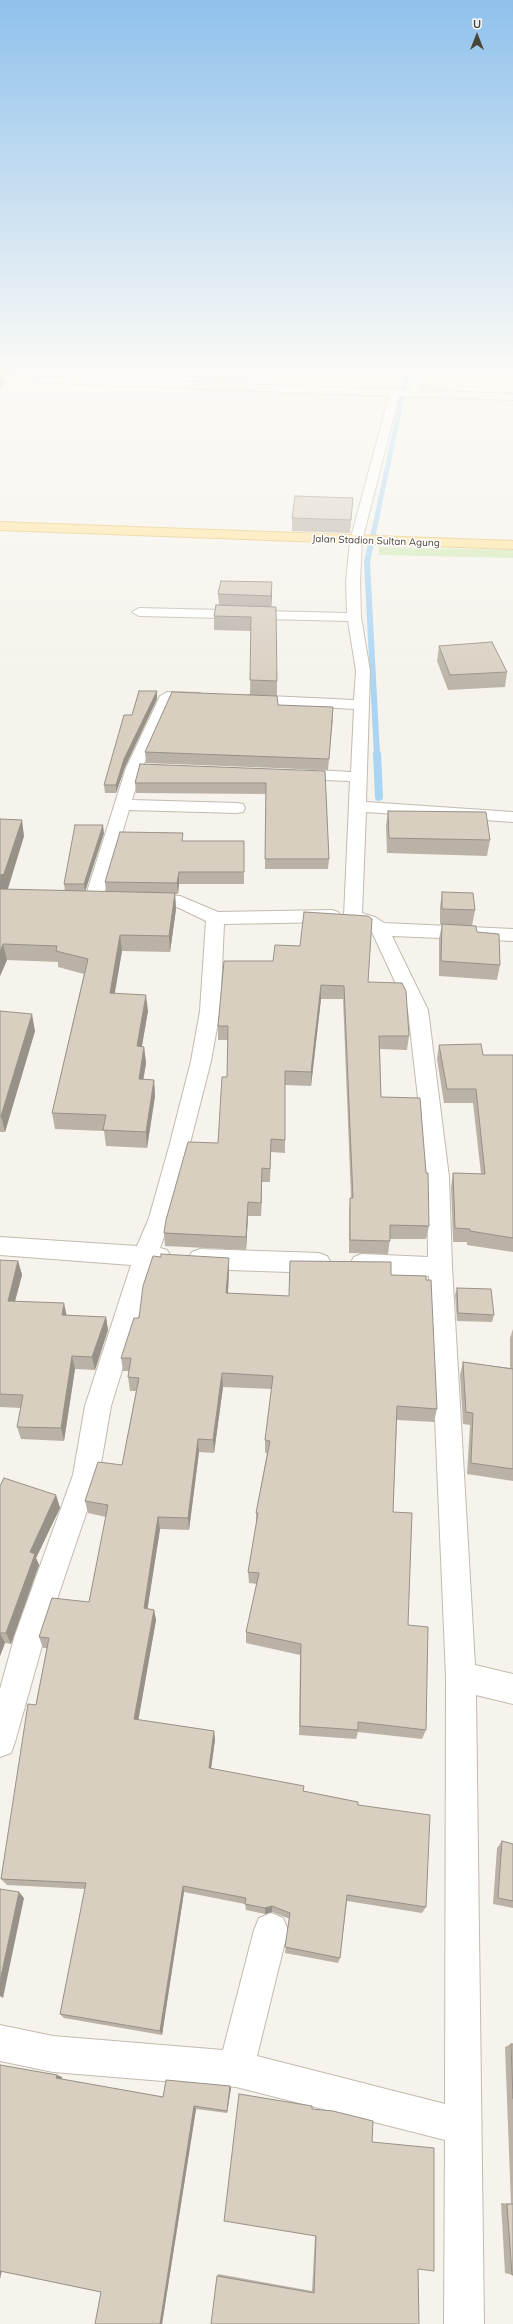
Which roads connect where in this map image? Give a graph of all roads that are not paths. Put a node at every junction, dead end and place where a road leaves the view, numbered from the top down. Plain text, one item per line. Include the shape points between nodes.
1 (382, 478) edge
2 (0, 526) edge
3 (366, 541) junction
4 (513, 545) edge
5 (139, 612) dead end
6 (354, 617) junction
7 (363, 705) junction
8 (282, 774) edge
9 (360, 777) junction
10 (123, 805) junction
11 (359, 807) junction
12 (237, 808) dead end
13 (513, 817) edge
14 (94, 898) edge
15 (133, 900) edge
16 (353, 916) junction
17 (215, 918) junction
18 (380, 929) junction
19 (513, 934) edge
20 (0, 1246) edge
21 (145, 1256) junction
22 (440, 1267) junction
23 (461, 1677) junction
24 (513, 1689) edge
25 (0, 1742) edge
26 (271, 1930) dead end
27 (0, 2043) edge
28 (236, 2069) junction
29 (464, 2127) junction
30 (464, 2324) edge

1 - 3 street
2 - 3 main road, Jalan Stadion Sultan Agung
3 - 4 main road, Jalan Stadion Sultan Agung
3 - 6 street via 353,581
5 - 6 street
6 - 7 street via 363,671
7 - 9 street
7 - 10 street via 167,696 142,768
8 - 9 street
9 - 11 street
10 - 12 street
10 - 14 street
11 - 13 street
11 - 16 street
15 - 17 street via 180,902
16 - 17 street
16 - 18 street via 369,921
17 - 21 street via 210,1011 201,1061 160,1218
18 - 19 street
18 - 22 street via 418,1010 438,1177
20 - 21 street
21 - 22 street
21 - 25 street via 98,1406 86,1475 30,1636
22 - 23 street
23 - 24 street
23 - 29 street
26 - 28 street
27 - 28 street via 53,2054
28 - 29 street
29 - 30 street

